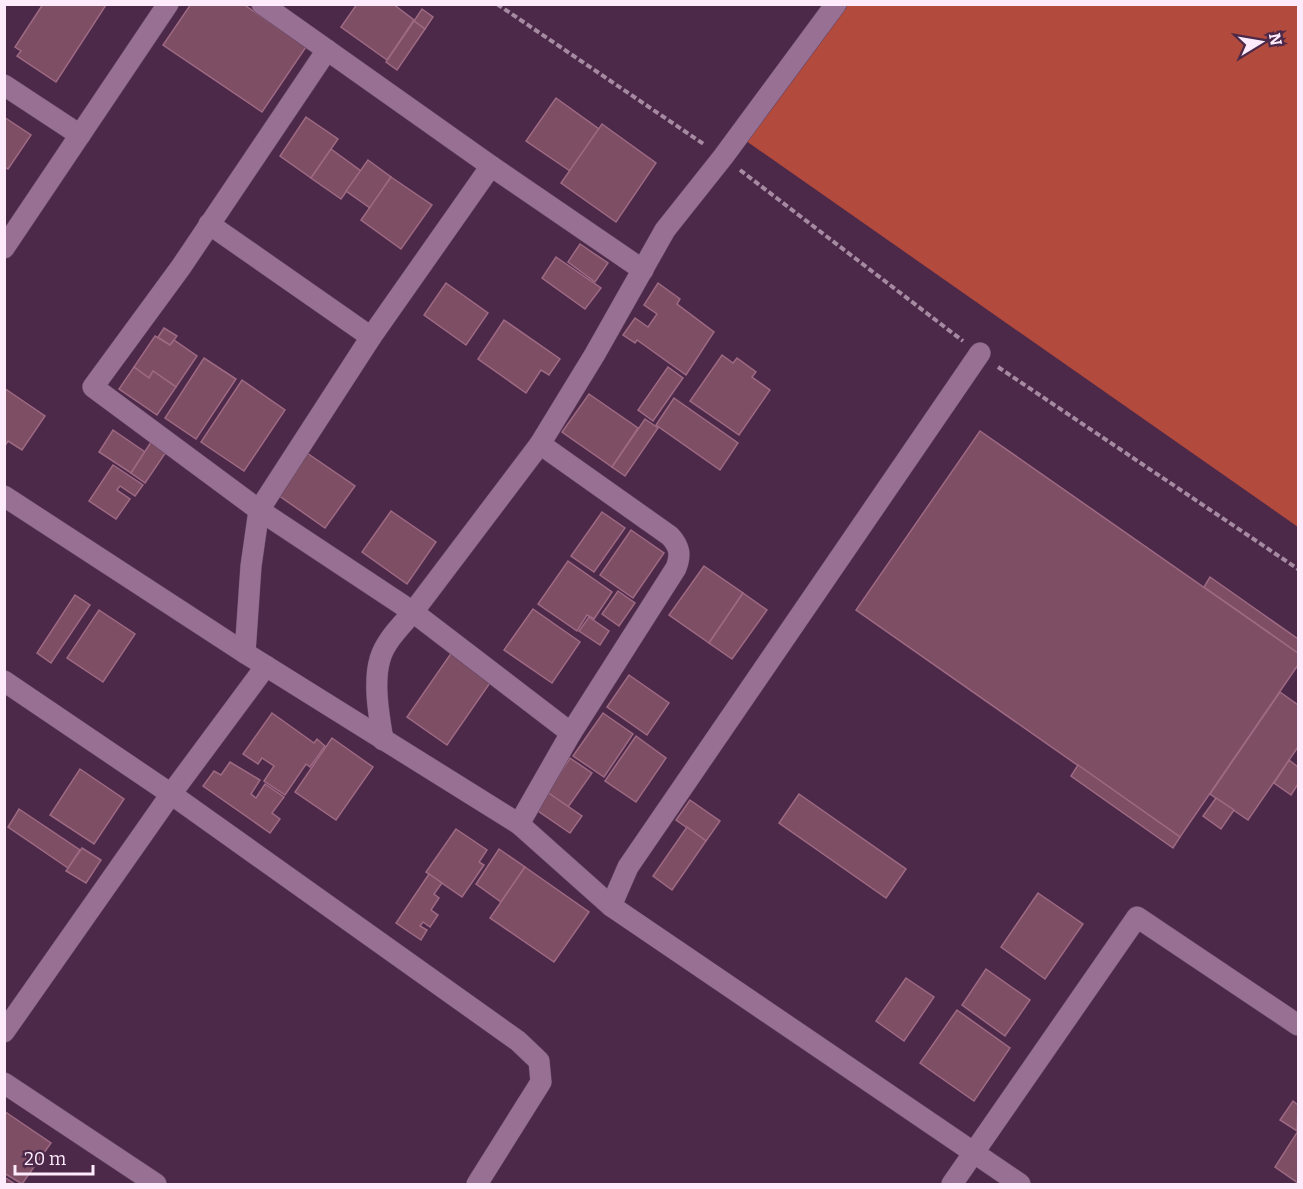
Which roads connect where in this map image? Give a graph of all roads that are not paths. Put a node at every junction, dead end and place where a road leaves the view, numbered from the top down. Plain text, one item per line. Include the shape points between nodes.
1 (168, 4) edge
2 (262, 4) edge
3 (836, 4) edge
4 (327, 50) junction
5 (4, 85) edge
6 (80, 135) junction
7 (490, 166) junction
8 (210, 224) junction
9 (4, 248) edge
10 (643, 270) junction
11 (371, 338) junction
12 (980, 353) road end
13 (540, 444) junction
14 (4, 496) edge
15 (259, 510) junction
16 (413, 612) junction
17 (245, 653) junction
18 (266, 666) junction
19 (4, 681) edge
20 (571, 733) junction
21 (383, 740) junction
22 (171, 794) junction
23 (519, 824) junction
24 (611, 906) junction
25 (1299, 1025) edge
26 (4, 1032) edge
27 (4, 1083) edge
28 (972, 1153) junction
29 (156, 1185) edge
30 (477, 1185) edge
31 (952, 1185) edge
32 (1020, 1185) edge

1 - 6 street
2 - 4 street
3 - 10 street via 665,231
4 - 7 street
4 - 8 street
5 - 6 street
6 - 9 street
7 - 10 street
7 - 11 street
8 - 11 street
8 - 15 street via 93,387
10 - 13 street
11 - 15 street
12 - 24 street via 628,867
13 - 16 street
13 - 20 street via 670,536 680,557
14 - 17 street
15 - 16 street
15 - 17 street
16 - 20 street
16 - 21 street via 380,658 376,702
17 - 18 street
18 - 21 street
18 - 22 street
19 - 22 street
20 - 23 street
21 - 23 street
22 - 26 street
22 - 30 street via 518,1041 539,1061 542,1082
23 - 24 street
24 - 28 street
25 - 28 street via 1137,917
27 - 29 street
28 - 31 street
28 - 32 street

